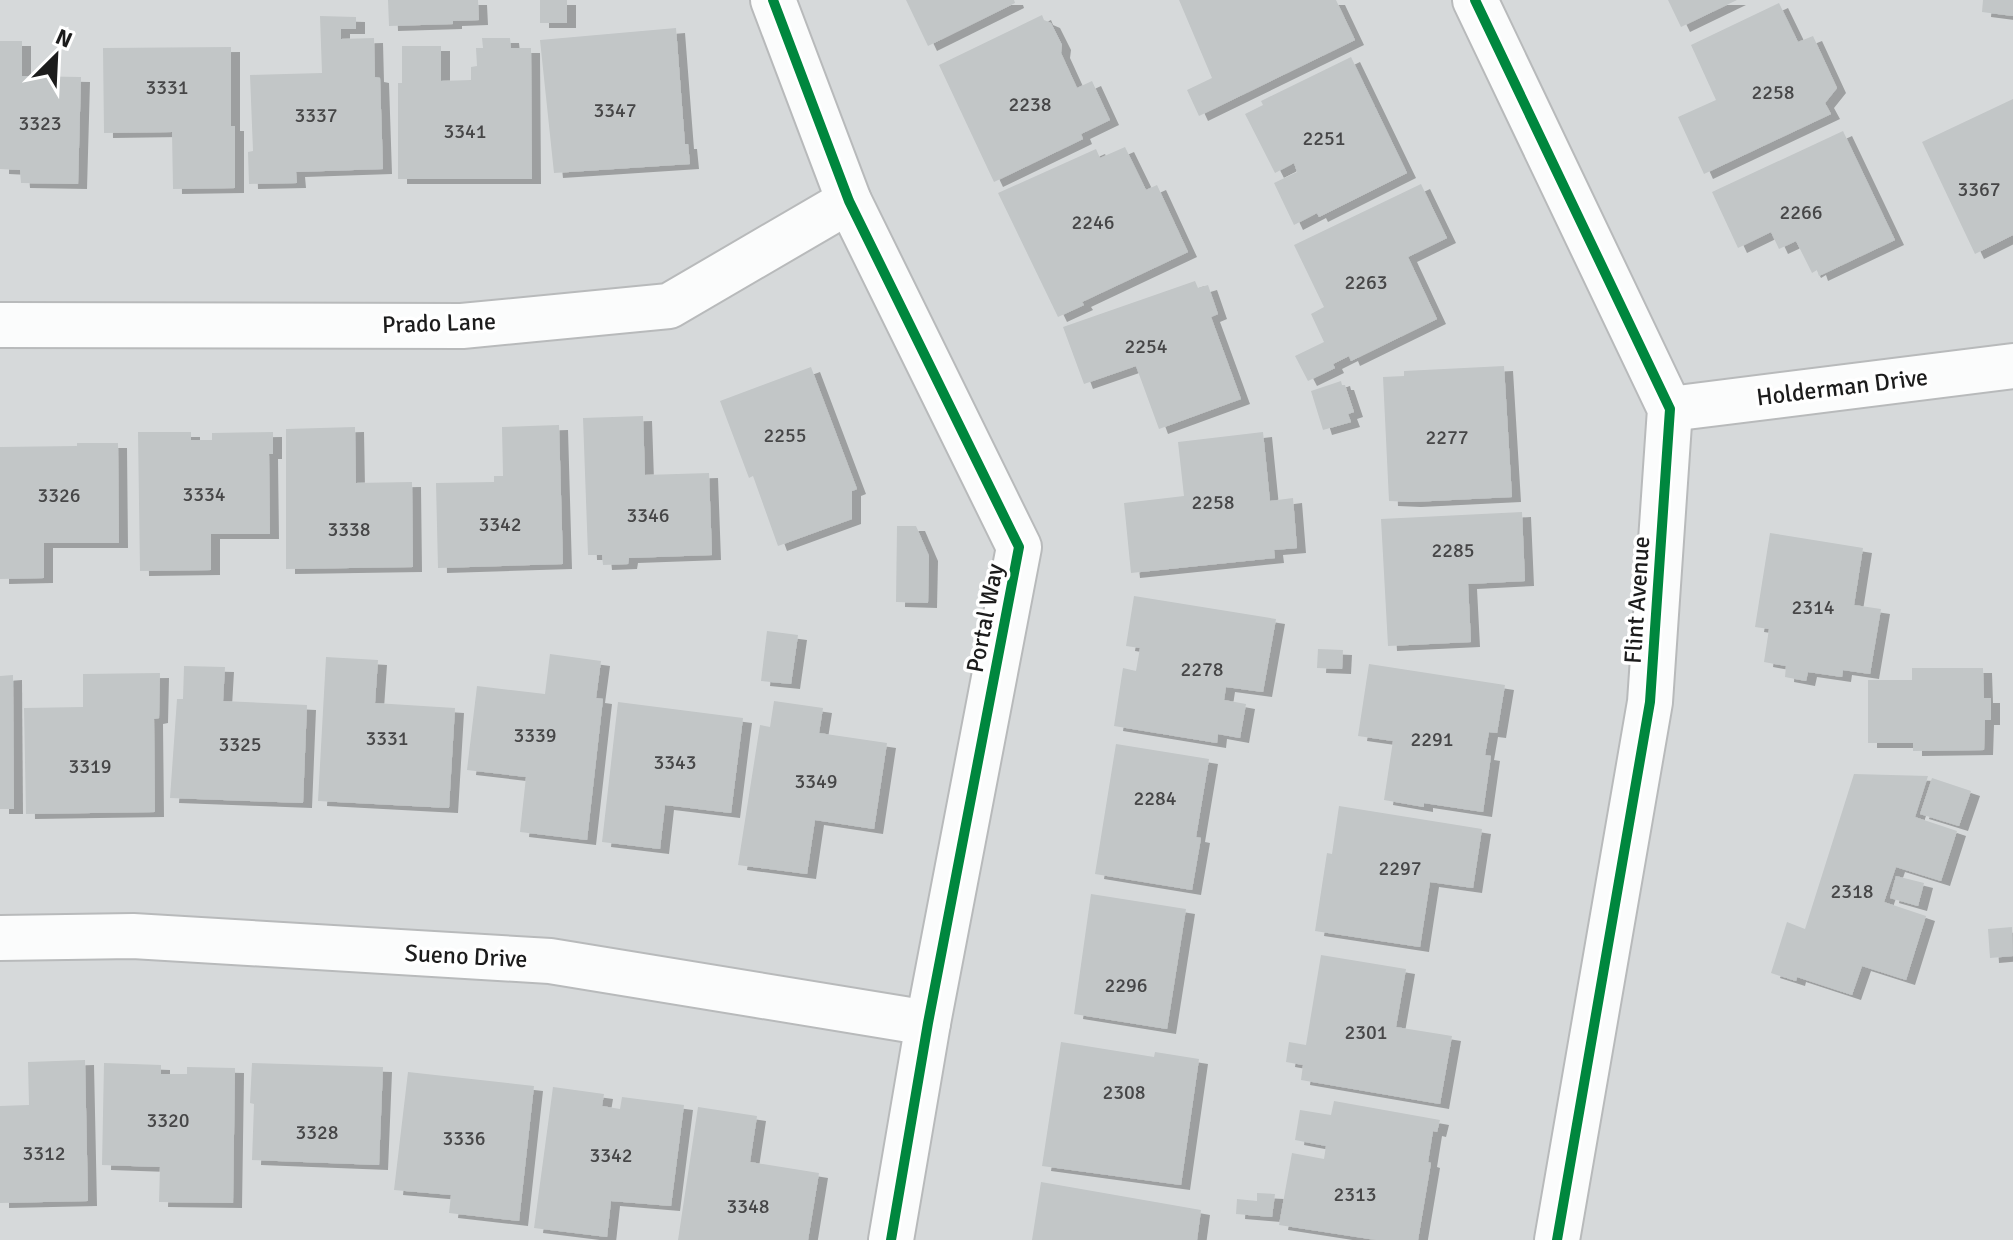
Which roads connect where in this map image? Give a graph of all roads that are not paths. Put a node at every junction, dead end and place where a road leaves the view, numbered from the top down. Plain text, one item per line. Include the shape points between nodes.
1 (773, 0) edge
2 (1475, 0) edge
3 (849, 201) junction
4 (0, 325) edge
5 (2013, 366) edge
6 (1670, 409) junction
7 (0, 938) edge
8 (928, 1023) junction
9 (891, 1240) edge
10 (1557, 1240) edge

1 - 3 street, Portal Way
2 - 6 street, Flint Avenue
3 - 4 street, Prado Lane via 669,306 462,326
3 - 8 street, Portal Way via 1019,547
5 - 6 street, Holderman Drive
6 - 10 street, Flint Avenue via 1650,702
7 - 8 street, Sueno Drive via 133,936 550,961
8 - 9 street, Portal Way

